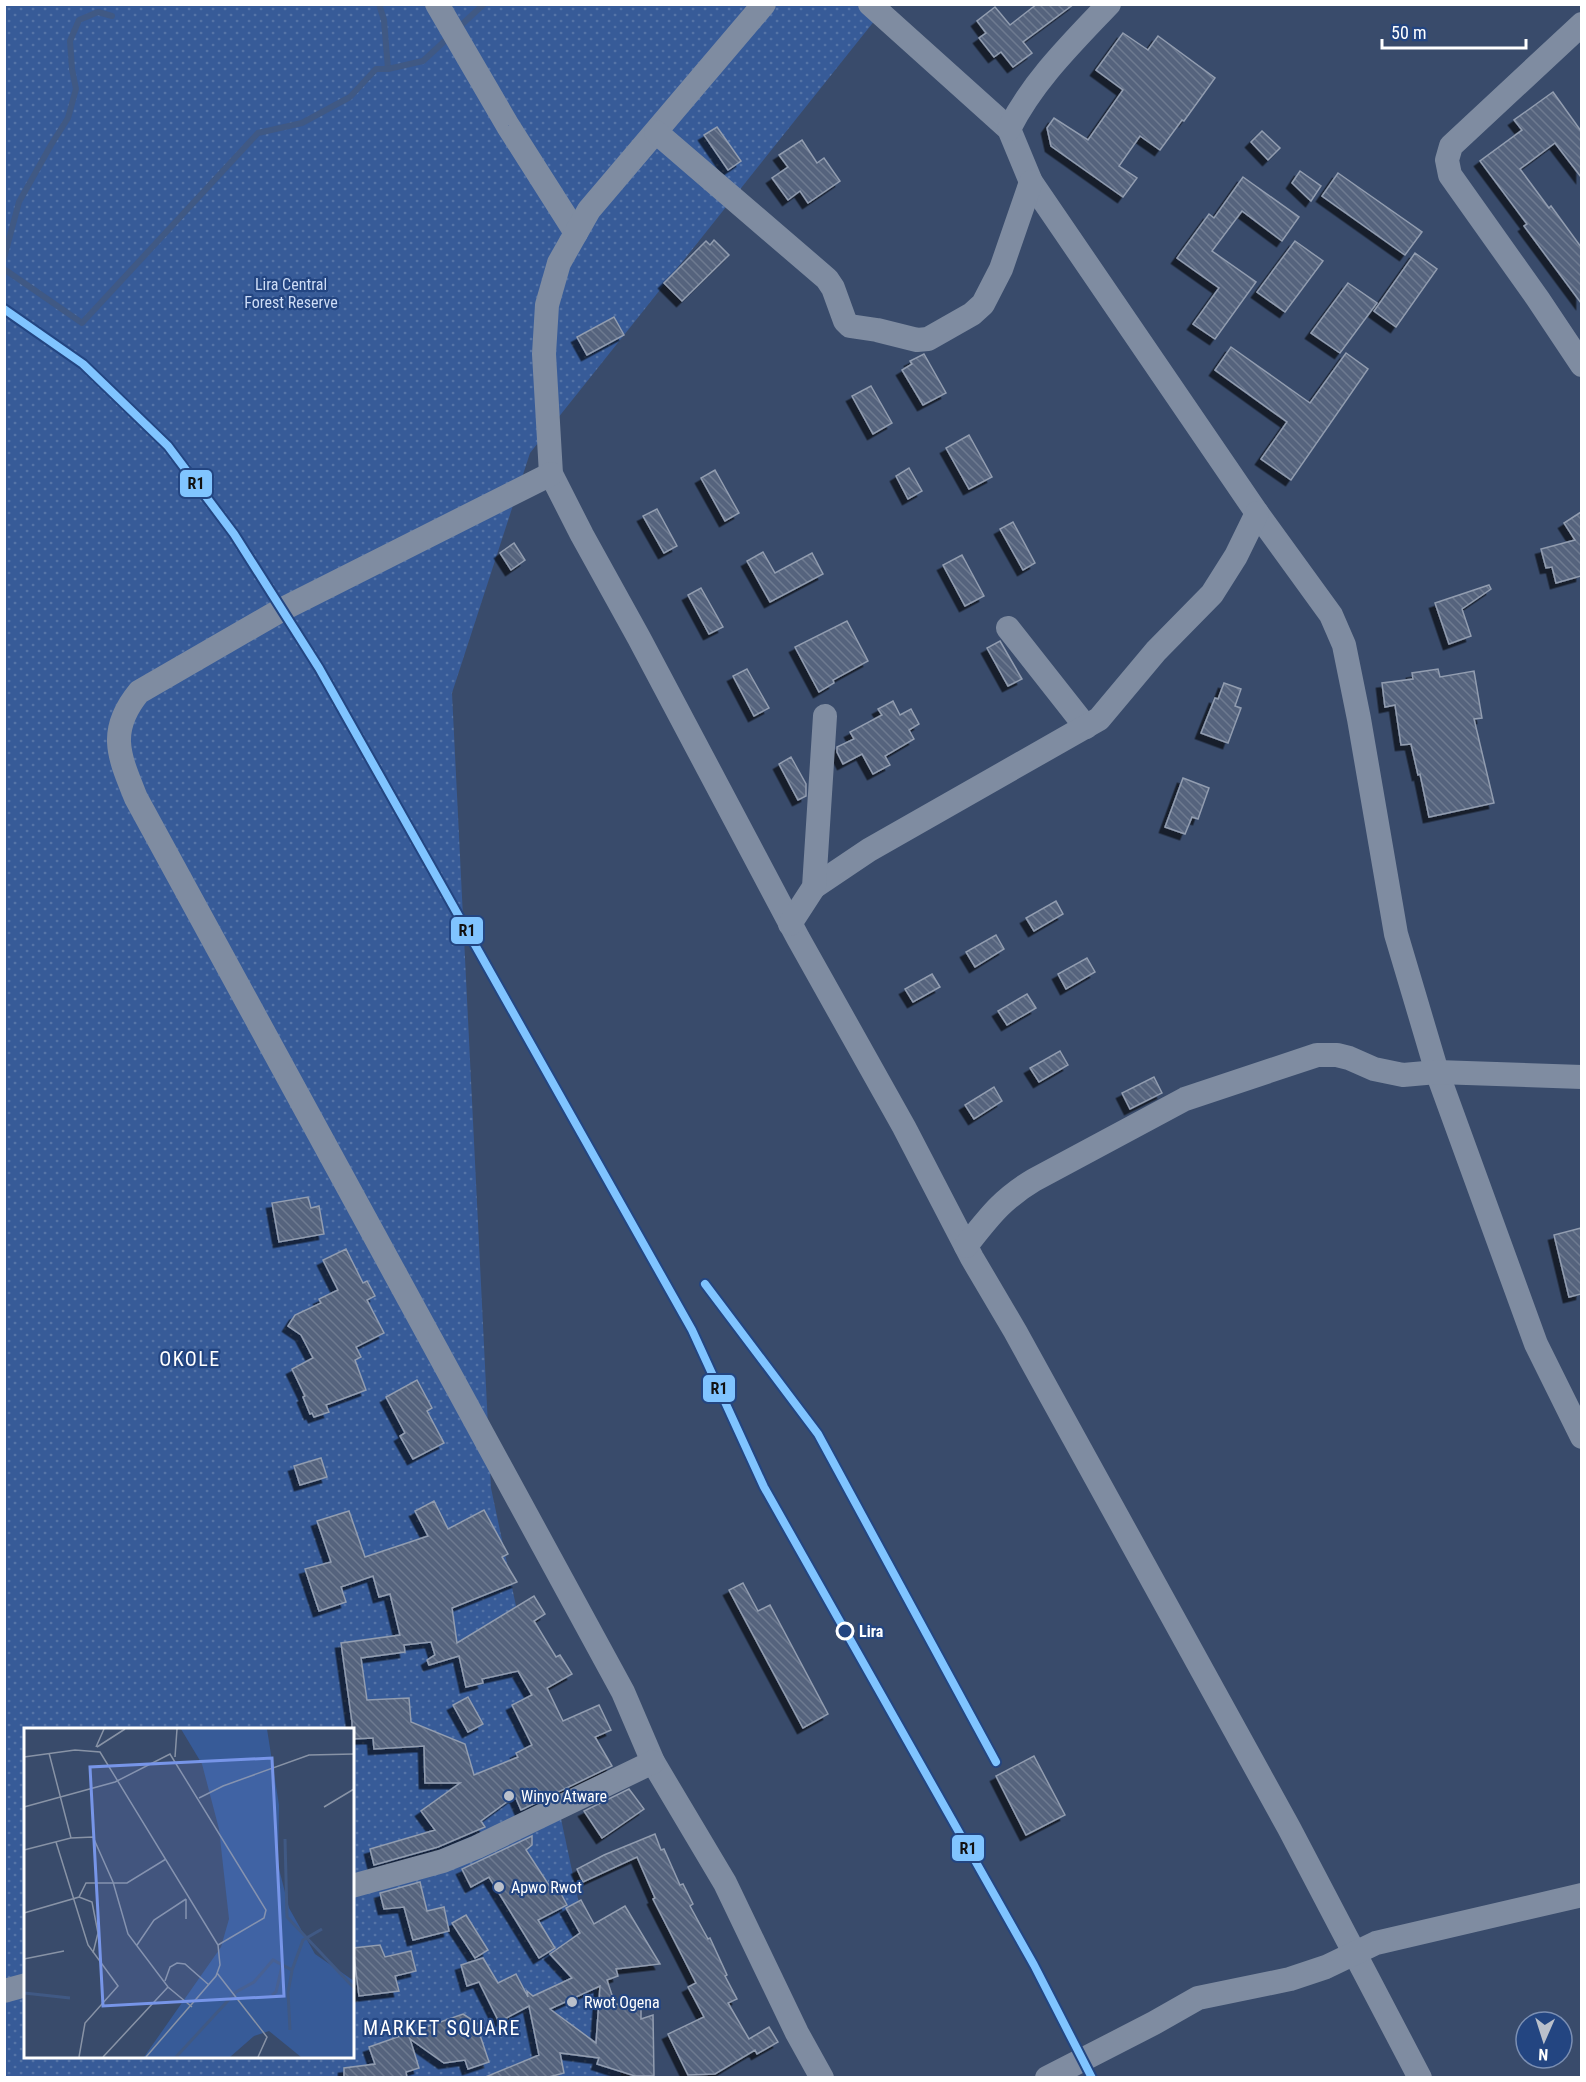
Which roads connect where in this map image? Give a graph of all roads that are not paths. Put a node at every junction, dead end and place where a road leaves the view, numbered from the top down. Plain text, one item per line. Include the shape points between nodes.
1 (437, 4) edge
2 (765, 4) edge
3 (870, 4) edge
4 (1109, 4) edge
5 (1581, 24) edge
6 (1008, 129) junction
7 (656, 132) junction
8 (1031, 182) junction
9 (576, 234) junction
10 (1581, 365) edge
11 (551, 474) junction
12 (1257, 513) junction
13 (1008, 628) dead end
14 (825, 716) dead end
15 (1086, 727) junction
16 (814, 887) junction
17 (790, 924) junction
18 (1437, 1072) junction
19 (1581, 1077) edge
20 (966, 1246) junction
21 (1581, 1437) edge
22 (653, 1762) junction
23 (354, 1885) edge
24 (1581, 1895) edge
25 (1353, 1953) junction
26 (24, 1985) edge
27 (4, 1991) edge
28 (822, 2078) edge
29 (1047, 2078) edge
30 (1420, 2078) edge

1 - 9 street
2 - 7 street
3 - 6 street
4 - 6 street via 1030,92
5 - 10 street via 1451,146 1448,160 1450,175
6 - 8 street
7 - 8 street via 827,279 850,326 917,340 928,339 983,304 1001,268
7 - 9 street via 589,210
8 - 12 street
9 - 11 street via 559,263 547,305 544,354
11 - 17 street
11 - 22 street via 281,609 139,693 125,709 119,737 120,758 136,798 623,1692
12 - 15 street via 1212,594 1156,651 1099,719
12 - 18 street via 1331,615 1344,645 1396,934
13 - 15 street
14 - 16 street
15 - 16 street via 869,850
16 - 17 street
17 - 20 street
18 - 19 street
18 - 20 street via 1403,1075 1337,1055 1317,1055 1185,1099 1013,1193
18 - 21 street via 1536,1344
20 - 25 street via 1220,1703
22 - 23 street via 477,1847
22 - 28 street via 725,1883
24 - 25 street via 1376,1943
25 - 29 street via 1290,1979 1198,1998
25 - 30 street
26 - 27 street

